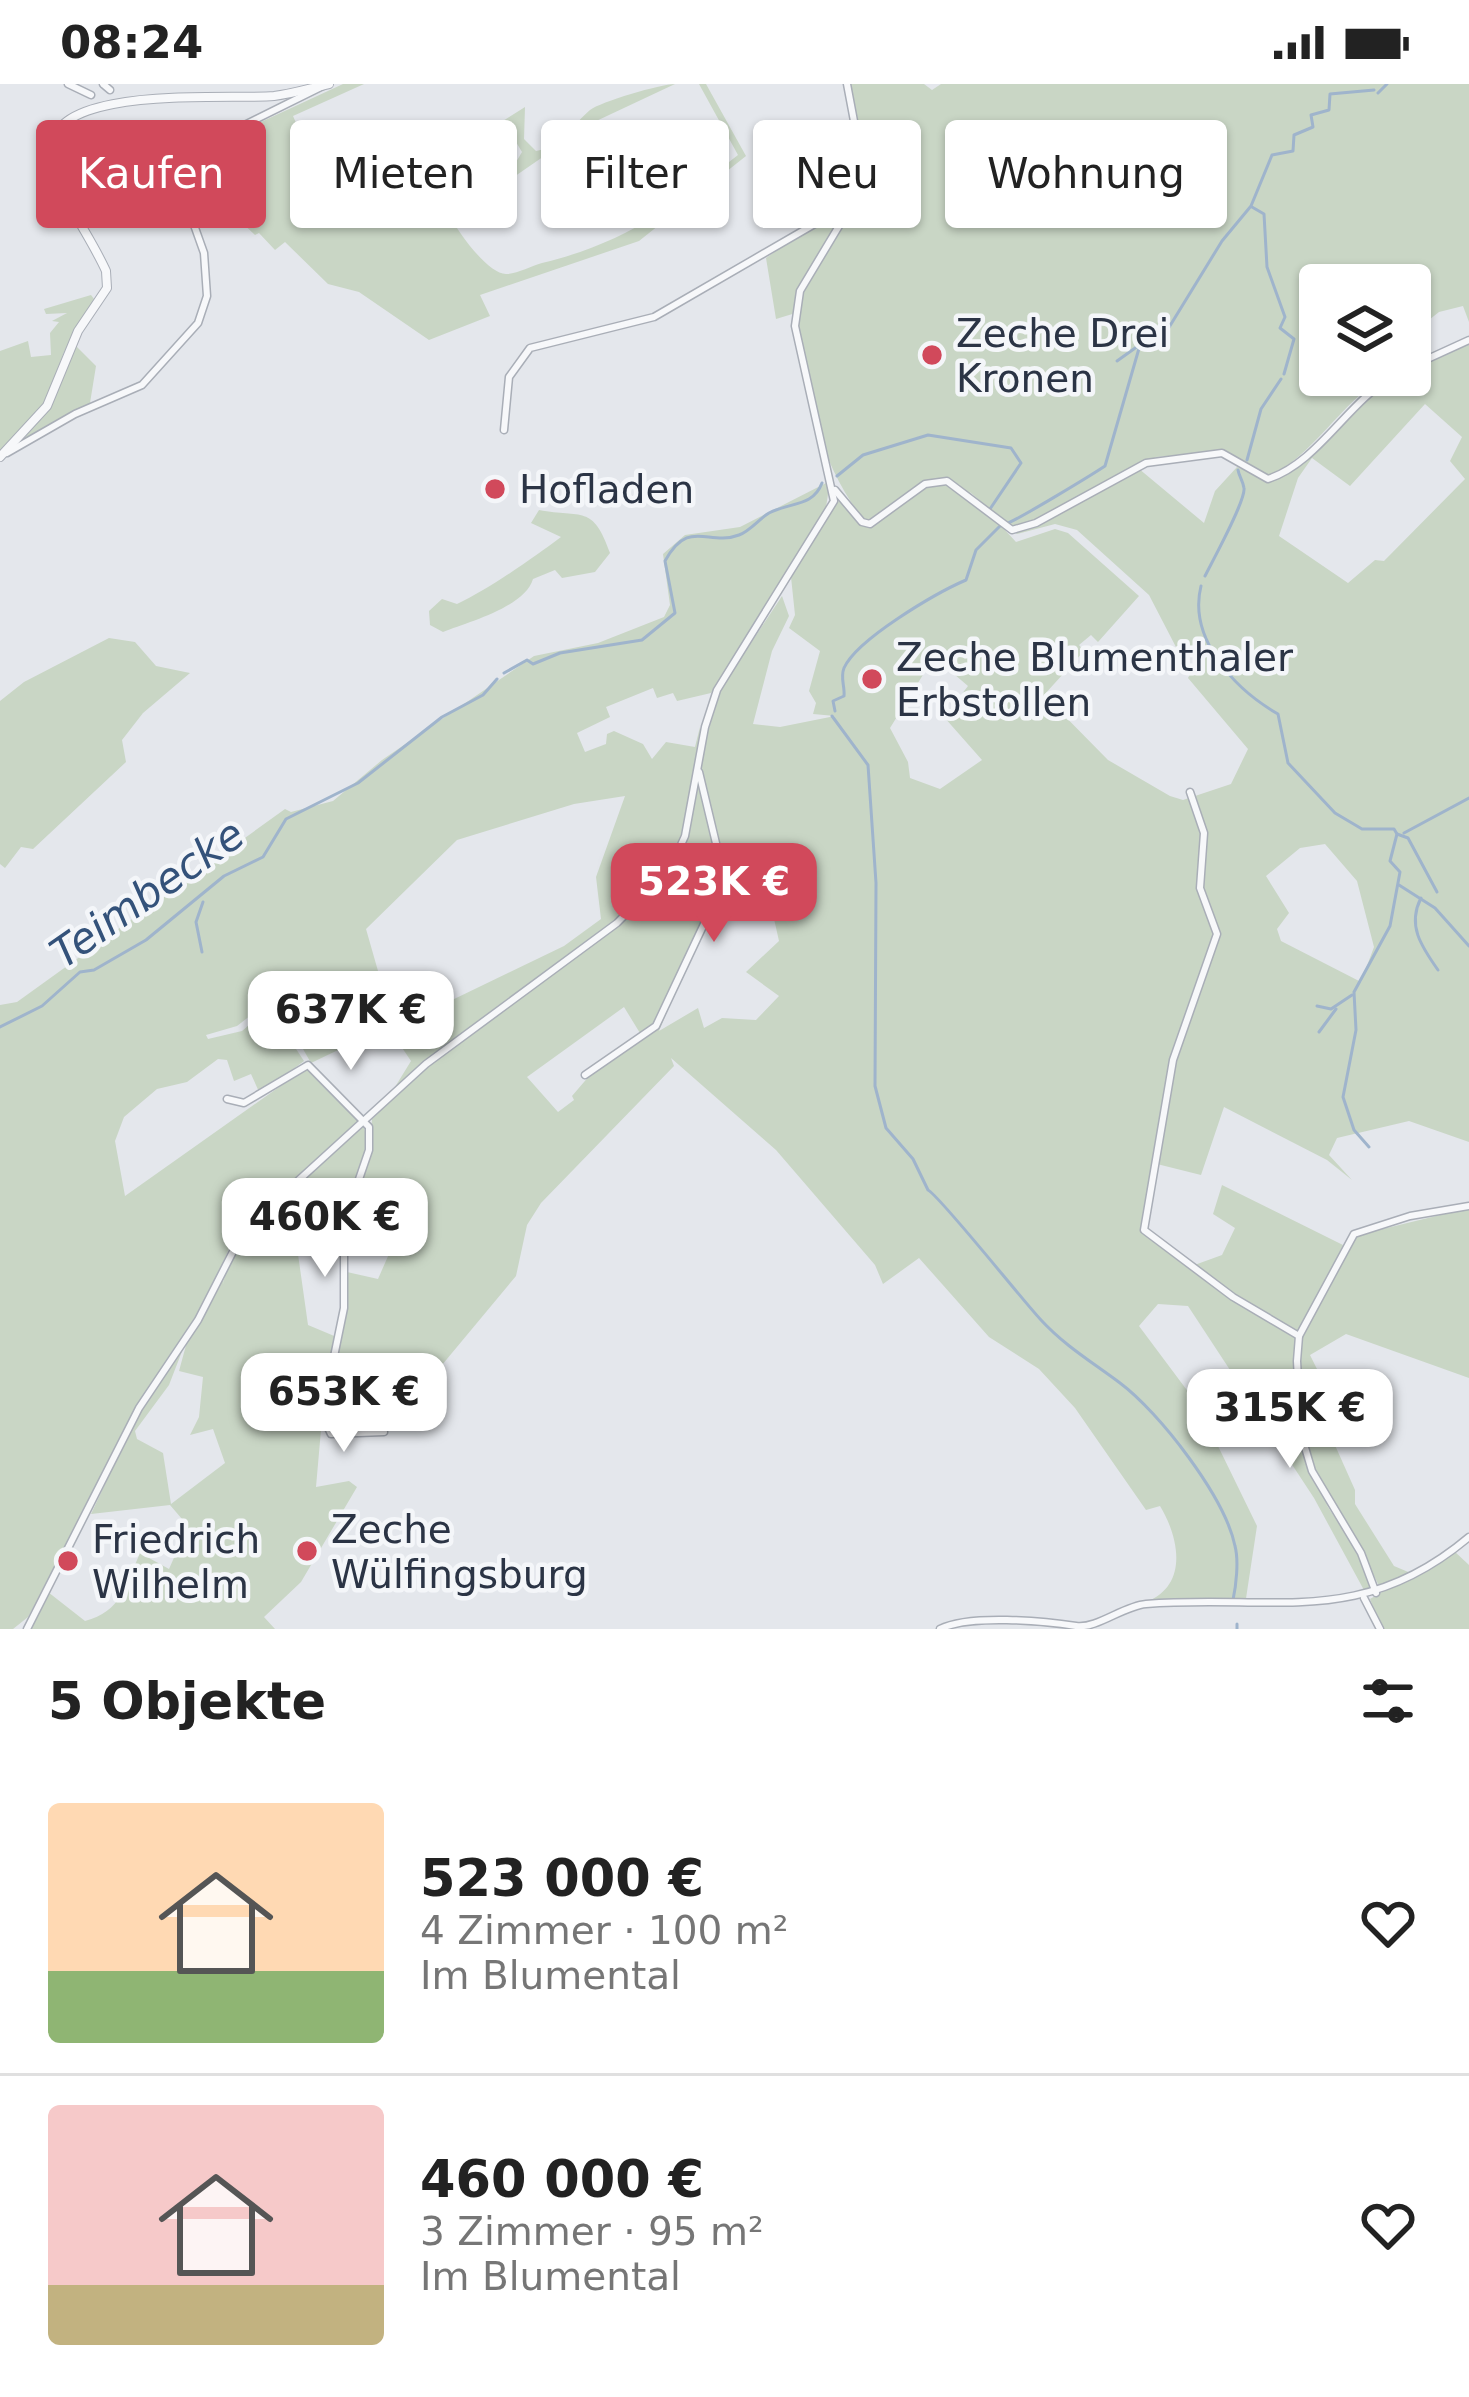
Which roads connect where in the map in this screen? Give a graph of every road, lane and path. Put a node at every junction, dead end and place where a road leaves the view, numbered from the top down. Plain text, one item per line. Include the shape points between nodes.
1 (68, 84) edge
2 (847, 84) edge
3 (326, 85) edge
4 (106, 87) edge
5 (91, 94) junction
6 (853, 120) edge
7 (808, 228) edge
8 (841, 228) edge
9 (1469, 340) edge
10 (1431, 357) edge
11 (1366, 396) edge
12 (504, 430) dead end
13 (2, 455) edge
14 (835, 490) junction
15 (698, 767) junction
16 (1190, 792) dead end
17 (585, 1075) dead end
18 (227, 1099) dead end
19 (366, 1120) junction
20 (1469, 1206) edge
21 (1299, 1336) junction
22 (384, 1432) dead end
23 (1469, 1537) edge
24 (1376, 1593) junction
25 (1364, 1598) junction
26 (27, 1629) edge
27 (940, 1629) edge
28 (1379, 1629) edge

1 - 5 street
2 - 6 street
3 - 4 street via 273,96
3 - 13 street via 179,164 208,287 183,345 142,385
4 - 5 street
5 - 13 street via 60,123 52,148 107,288 78,331 47,406
7 - 12 street via 654,317 530,348 509,377
8 - 14 street via 796,306 812,418
9 - 10 street
11 - 14 street via 1291,470 1268,479 1222,453 1165,459 1012,530 947,482 925,484 870,524
14 - 15 street via 825,519 717,690
15 - 17 street via 720,860 712,907 656,1026
15 - 19 street via 681,849 653,891 458,1038
16 - 21 street via 1204,833 1200,888 1217,934 1173,1060 1144,1230
18 - 19 street via 244,1103 308,1065
19 - 22 street via 369,1150 344,1223 344,1308 325,1430
19 - 26 street via 231,1248 198,1320 149,1388
20 - 21 street via 1354,1234
21 - 24 street via 1304,1445
23 - 24 street
24 - 25 street
25 - 27 street via 1285,1607 1145,1604 1081,1626 1043,1620
25 - 28 street

